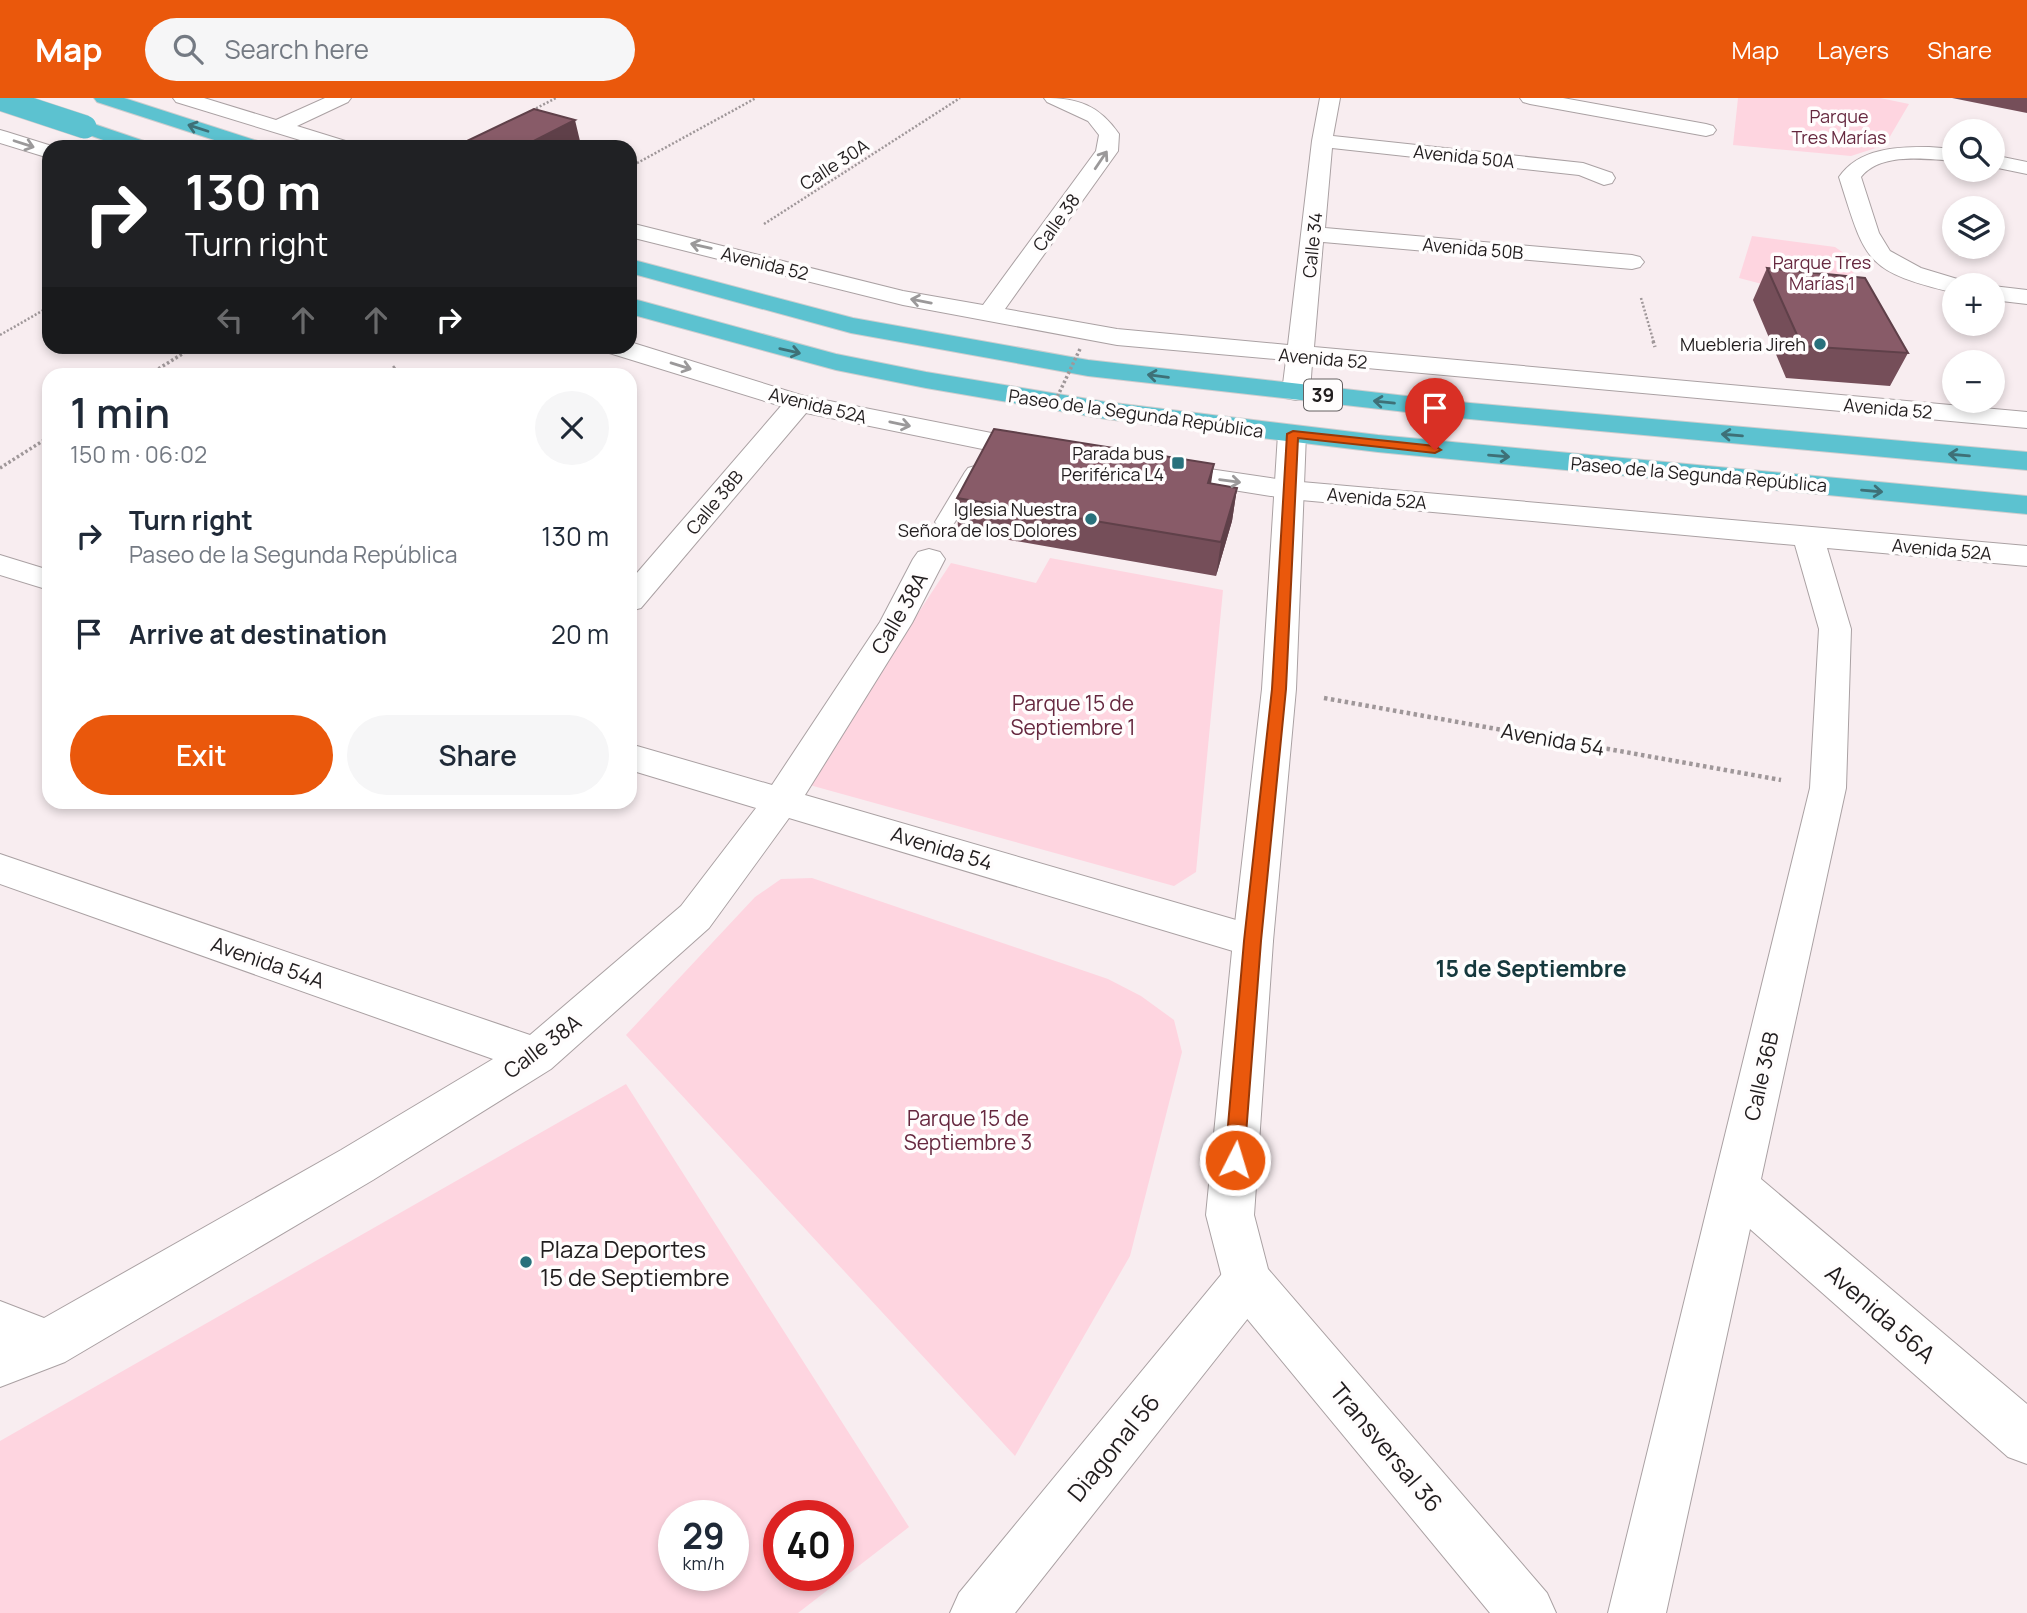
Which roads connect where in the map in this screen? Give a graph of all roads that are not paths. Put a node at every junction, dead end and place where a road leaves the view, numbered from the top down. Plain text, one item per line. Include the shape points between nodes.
1 (104, 98) edge
2 (183, 98) edge
3 (341, 98) edge
4 (1054, 98) edge
5 (1330, 98) edge
6 (1530, 98) edge
7 (1, 99) edge
8 (277, 127) junction
9 (1706, 130) dead end
10 (0, 136) edge
11 (123, 140) edge
12 (236, 140) edge
13 (321, 140) edge
14 (1322, 141) junction
15 (42, 150) edge
16 (1942, 154) edge
17 (2005, 163) edge
18 (2027, 168) edge
19 (1604, 178) dead end
20 (637, 232) edge
21 (1313, 234) junction
22 (637, 246) edge
23 (1632, 262) dead end
24 (637, 268) edge
25 (1942, 282) edge
26 (2005, 294) edge
27 (2027, 297) edge
28 (637, 308) edge
29 (989, 314) junction
30 (637, 316) edge
31 (851, 326) junction
32 (743, 339) junction
33 (637, 353) edge
34 (1301, 356) junction
35 (1296, 392) junction
36 (799, 403) junction
37 (2027, 420) edge
38 (1293, 434) junction
39 (993, 444) junction
40 (1069, 457) edge
41 (2027, 461) edge
42 (1133, 467) edge
43 (1290, 490) junction
44 (2027, 505) edge
45 (945, 522) dead end
46 (1808, 536) junction
47 (2027, 556) edge
48 (929, 559) dead end
49 (0, 565) edge
50 (42, 578) edge
51 (637, 593) edge
52 (637, 759) edge
53 (782, 800) junction
54 (0, 869) edge
55 (1253, 941) junction
56 (536, 1055) junction
57 (1736, 1187) junction
58 (1247, 1282) junction
59 (0, 1325) edge
60 (47, 1344) junction
61 (0, 1362) edge
62 (2027, 1438) edge
63 (979, 1613) edge
64 (1527, 1613) edge
65 (1637, 1613) edge

12 -> 1 highway
2 - 8 street
3 - 8 street
29 -> 4 street, Calle 38 via 1107,150 1104,126 1083,109
5 - 14 street, Calle 34
6 - 9 street
7 - 11 highway, bridge
8 - 13 street
10 -> 15 street
14 - 19 street, Avenida 50A via 1583,169
14 - 21 street, Calle 34
16 - 25 street via 1890,155 1866,163 1850,177 1875,249 1904,269
17 - 18 street
29 -> 20 street, Avenida 52 via 903,298
21 - 23 street, Avenida 50B
21 - 34 street, Calle 34
22 - 31 highway
24 - 31 highway, Paseo de la Segunda República / 39
26 - 27 street
28 - 32 highway, Paseo de la Segunda República / 39
29 - 34 street, Avenida 52 via 1117,337
30 - 32 highway
35 -> 31 highway, Paseo de la Segunda República / 39 via 1088,368
32 -> 38 highway, Paseo de la Segunda República / 39 via 985,391
33 -> 36 street, Avenida 52A
34 - 35 street, Calle 34
34 - 37 street, Avenida 52
41 -> 35 highway, Paseo de la Segunda República / 39
36 -> 39 street, Avenida 52A
36 - 51 street, Calle 38B
38 - 43 street
38 -> 44 highway, Paseo de la Segunda República / 39
39 - 40 street, Avenida 52A
39 - 45 lane
42 -> 43 street, Avenida 52A
43 - 46 street, Avenida 52A
43 - 55 street via 1279,689
46 - 47 street, Avenida 52A
46 - 57 street, Calle 36B via 1835,629 1828,788
48 - 53 street, Calle 38A via 896,623
49 - 50 street
52 - 53 street, Avenida 54
53 - 55 street, Avenida 54
53 - 56 street, Calle 38A via 695,917
54 - 56 street, Avenida 54A
55 - 58 street via 1230,1215
56 - 60 street, Calle 38A via 358,1165
57 - 62 street, Avenida 56A
57 - 65 street, Calle 36B
58 - 63 street, Diagonal 56
58 - 64 street, Transversal 36
59 - 60 street
60 - 61 street, Calle 38A

